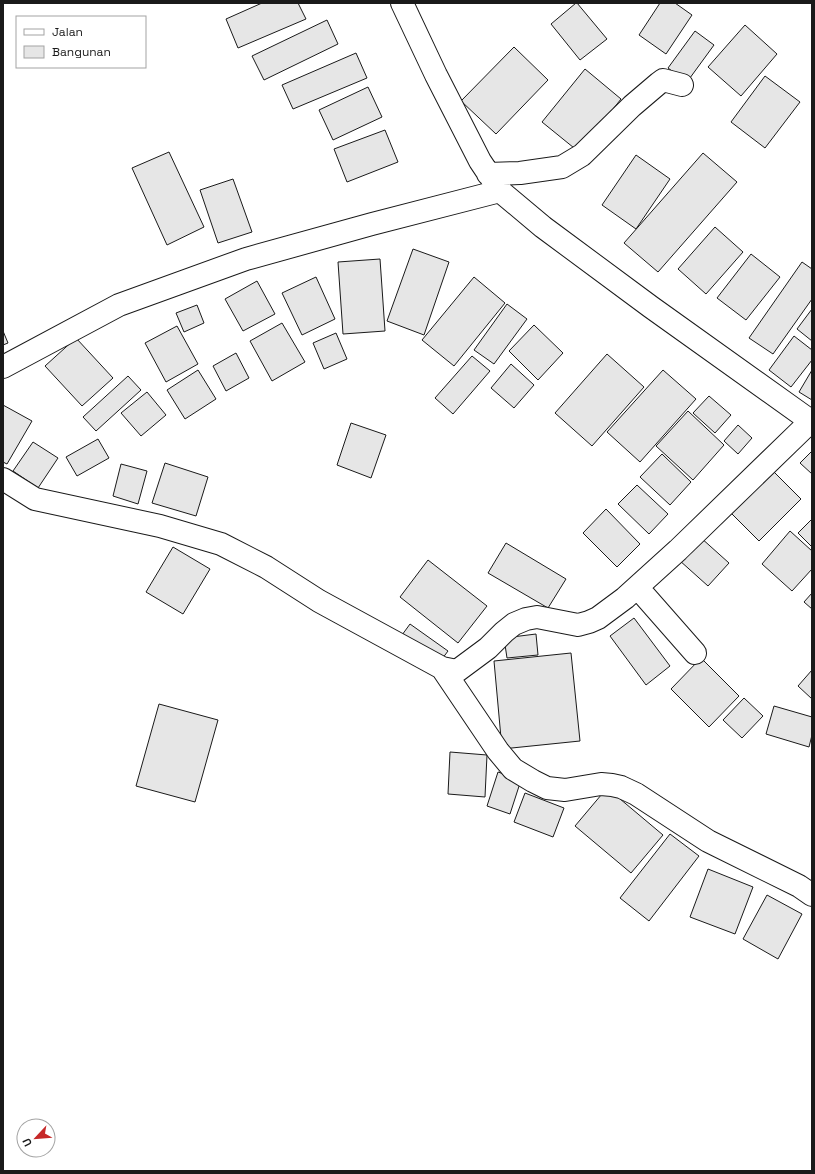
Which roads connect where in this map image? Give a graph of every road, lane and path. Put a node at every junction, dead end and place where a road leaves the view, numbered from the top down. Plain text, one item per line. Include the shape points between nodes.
1 (402, 3) edge
2 (682, 85) dead end
3 (494, 182) junction
4 (3, 367) edge
5 (811, 421) edge
6 (3, 479) edge
7 (638, 587) junction
8 (695, 653) dead end
9 (442, 668) junction
10 (812, 895) edge

1 - 3 street via 480,161
2 - 3 street via 663,80 582,155 562,167 520,173
3 - 4 street via 372,224 246,259 119,305
3 - 5 street via 543,227
5 - 7 street via 742,490
6 - 9 street via 35,499 160,526 221,544
7 - 8 street
7 - 9 street via 589,622 578,625 537,617 526,619 514,624 457,671
9 - 10 street via 498,751 513,769 532,781 547,788 565,790 601,784 621,787 708,841

